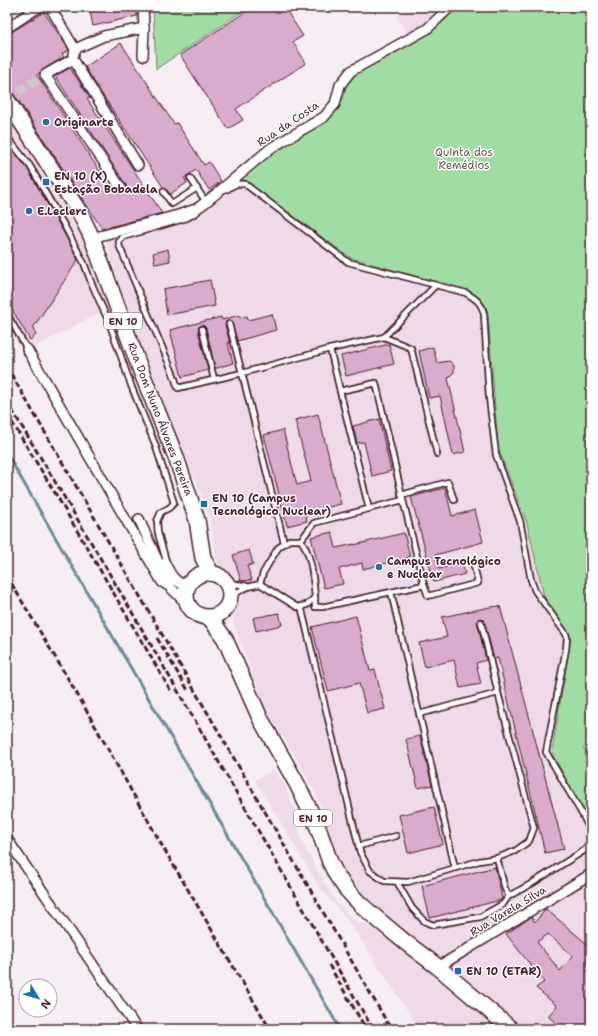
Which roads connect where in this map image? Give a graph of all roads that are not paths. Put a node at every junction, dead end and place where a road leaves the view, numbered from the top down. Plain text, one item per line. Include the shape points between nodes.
1 (39, 7) edge
2 (50, 7) edge
3 (143, 7) edge
4 (450, 7) edge
5 (7, 28) edge
6 (144, 28) junction
7 (75, 49) junction
8 (143, 56) dead end
9 (73, 58) junction
10 (7, 100) edge
11 (7, 137) edge
12 (138, 165) dead end
13 (190, 178) dead end
14 (121, 188) dead end
15 (197, 188) junction
16 (163, 191) dead end
17 (206, 202) junction
18 (92, 238) junction
19 (436, 285) junction
20 (7, 314) edge
21 (229, 324) dead end
22 (202, 329) dead end
23 (384, 337) junction
24 (27, 349) joint
25 (330, 349) junction
26 (242, 373) junction
27 (214, 380) junction
28 (340, 391) junction
29 (437, 454) dead end
30 (401, 495) junction
31 (403, 500) junction
32 (454, 500) dead end
33 (369, 509) junction
34 (301, 540) junction
35 (284, 543) junction
36 (474, 566) dead end
37 (169, 572) junction
38 (204, 578) junction
39 (260, 584) junction
40 (424, 585) junction
41 (169, 586) junction
42 (247, 586) junction
43 (391, 592) junction
44 (315, 597) junction
45 (187, 604) junction
46 (227, 605) junction
47 (302, 606) junction
48 (210, 618) junction
49 (481, 622) dead end
50 (225, 639) junction
51 (498, 693) junction
52 (419, 714) junction
53 (396, 836) dead end
54 (7, 839) edge
55 (591, 840) edge
56 (359, 846) junction
57 (497, 858) junction
58 (455, 868) junction
59 (591, 874) edge
60 (397, 882) junction
61 (509, 896) junction
62 (438, 967) junction
63 (137, 1029) edge
64 (511, 1029) edge

1 - 5 street
2 - 7 street
3 - 6 street
4 - 17 street, Rua da Costa via 427,29 351,71 340,85 335,104 324,117 270,148
6 - 7 street via 104,36
6 - 8 street
7 - 9 street
9 - 12 street
9 - 14 street via 45,75
10 - 18 main road, Rua Dom Nuno Álvares Pereira / EN 10 via 80,214
11 - 37 lane via 30,166 84,263 155,444 174,503 161,512 157,521
13 - 15 lane
15 - 16 lane via 172,204
15 - 17 lane
17 - 18 street, Rua da Costa via 196,209 178,215
18 - 38 main road, Rua Dom Nuno Álvares Pereira / EN 10 via 176,457 197,520
19 - 23 lane
19 - 27 lane via 348,262 245,184 234,185 187,218 123,237 119,242 178,388
19 - 55 lane via 466,293 481,305 484,314 496,455 520,521 535,591 567,638 546,752 582,814 591,832
20 - 24 lane
21 - 26 lane
22 - 27 lane
23 - 25 lane
23 - 29 lane via 411,348
24 - 41 street via 162,582
25 - 26 lane
25 - 28 lane
26 - 27 lane
26 - 35 lane
28 - 30 lane via 376,383
28 - 33 lane
30 - 31 lane
30 - 32 lane via 448,482
31 - 33 lane
31 - 40 lane
33 - 34 lane via 314,523
34 - 35 lane via 289,540
34 - 44 lane via 311,563
35 - 39 lane via 278,548 263,573
36 - 40 lane via 478,583 428,596
37 - 38 street via 173,579 181,584
37 - 41 street via 141,518
38 - 42 lane
38 - 45 main road, EN 10 via 186,592
38 - 46 main road, EN 10 via 226,583 230,591
39 - 42 lane
39 - 47 lane via 297,607
40 - 43 lane
41 - 45 street
42 - 46 lane via 236,592
43 - 44 lane via 322,607 315,607
43 - 52 lane
44 - 47 lane
45 - 48 main road via 196,614
46 - 48 main road via 218,615
46 - 50 main road, EN 10
47 - 56 lane
48 - 50 main road, EN 10
49 - 51 lane
50 - 62 main road, EN 10 via 260,718 304,797 330,862 347,890 360,904
51 - 52 lane
51 - 57 lane via 534,828 529,841 515,851
52 - 58 lane
53 - 56 lane
54 - 63 street
55 - 61 lane via 584,850
56 - 60 lane via 370,871 384,881
57 - 58 lane
57 - 61 lane
58 - 60 lane via 408,882
59 - 62 street, Rua Varela Silva
60 - 61 lane via 412,908 424,921 433,925 480,917 503,904
62 - 64 main road, EN 10

